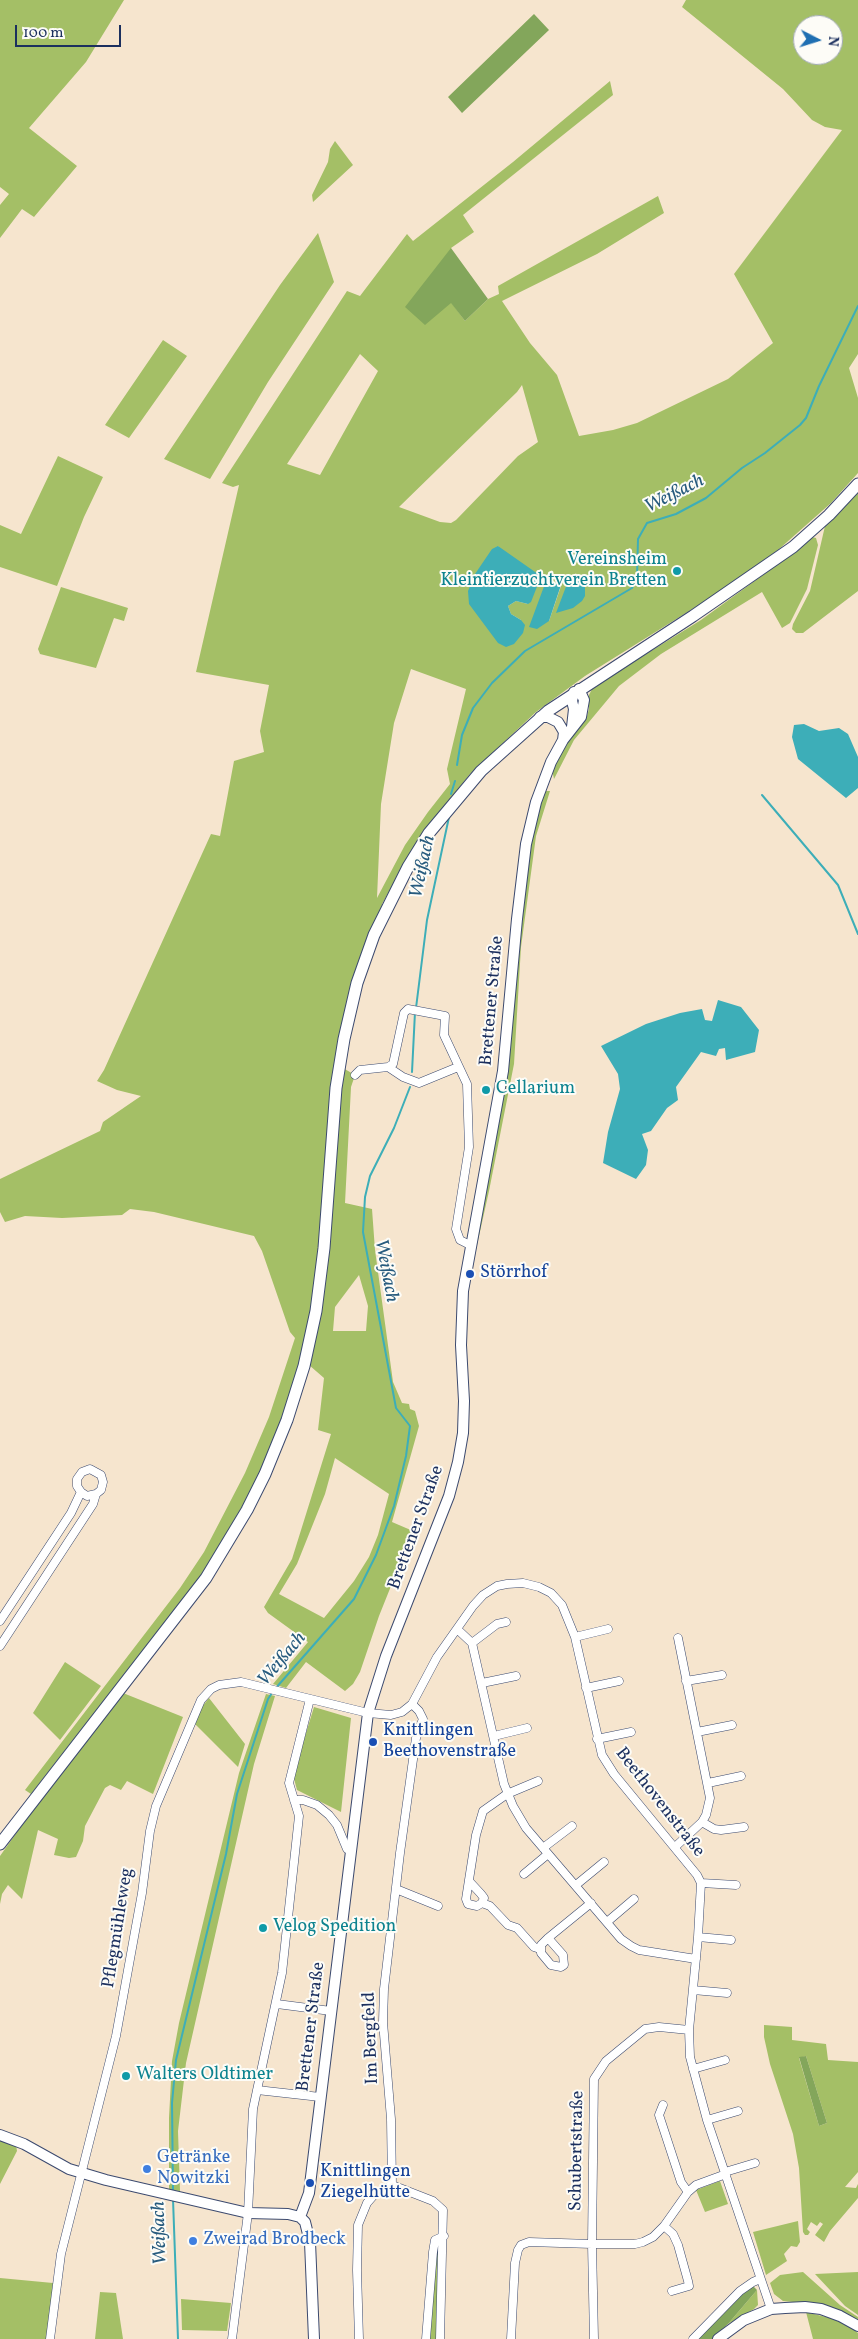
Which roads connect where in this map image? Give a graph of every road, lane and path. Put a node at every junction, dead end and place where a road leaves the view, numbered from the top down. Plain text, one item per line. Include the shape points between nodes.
1 (858, 484) edge
2 (577, 690) junction
3 (540, 717) junction
4 (563, 740) junction
5 (388, 1067) junction
6 (458, 1067) junction
7 (355, 1075) dead end
8 (470, 1244) junction
9 (81, 1492) junction
10 (96, 1494) junction
11 (0, 1621) edge
12 (506, 1622) dead end
13 (457, 1629) junction
14 (608, 1629) dead end
15 (575, 1637) junction
16 (678, 1638) dead end
17 (472, 1643) junction
18 (0, 1646) edge
19 (722, 1674) dead end
20 (516, 1676) dead end
21 (619, 1681) dead end
22 (686, 1681) junction
23 (482, 1683) junction
24 (586, 1688) junction
25 (310, 1699) junction
26 (412, 1704) junction
27 (368, 1714) junction
28 (732, 1725) dead end
29 (527, 1728) dead end
30 (631, 1732) dead end
31 (697, 1732) junction
32 (494, 1736) junction
33 (597, 1740) junction
34 (742, 1776) dead end
35 (538, 1781) dead end
36 (708, 1783) junction
37 (507, 1794) junction
38 (294, 1800) junction
39 (702, 1822) junction
40 (572, 1826) dead end
41 (744, 1827) dead end
42 (0, 1844) edge
43 (674, 1847) junction
44 (351, 1850) junction
45 (545, 1851) junction
46 (604, 1862) dead end
47 (524, 1874) dead end
48 (469, 1882) junction
49 (701, 1883) junction
50 (576, 1885) junction
51 (736, 1885) dead end
52 (396, 1889) junction
53 (634, 1899) dead end
54 (482, 1903) junction
55 (591, 1903) junction
56 (438, 1906) dead end
57 (607, 1922) junction
58 (698, 1937) junction
59 (548, 1938) junction
60 (731, 1940) dead end
61 (540, 1949) junction
62 (696, 1959) junction
63 (693, 1990) junction
64 (727, 1993) dead end
65 (277, 2004) junction
66 (331, 2011) junction
67 (689, 2030) junction
68 (725, 2060) dead end
69 (693, 2069) junction
70 (256, 2090) junction
71 (320, 2097) junction
72 (664, 2106) dead end
73 (738, 2111) dead end
74 (707, 2120) junction
75 (0, 2135) edge
76 (755, 2163) dead end
77 (81, 2173) junction
78 (726, 2173) junction
79 (392, 2185) junction
80 (688, 2192) junction
81 (248, 2213) junction
82 (300, 2217) junction
83 (664, 2226) junction
84 (444, 2236) junction
85 (592, 2244) junction
86 (760, 2279) junction
87 (672, 2291) dead end
88 (771, 2309) junction
89 (858, 2326) edge
90 (50, 2339) edge
91 (232, 2339) edge
92 (314, 2339) edge
93 (359, 2339) edge
94 (426, 2339) edge
95 (440, 2339) edge
96 (511, 2339) edge
97 (594, 2339) edge
98 (693, 2339) edge
99 (718, 2339) edge

1 - 2 main road via 793,547
2 - 3 main road
2 - 4 street, Brettener Straße via 572,701 572,727
3 - 4 street via 558,722 564,732
3 - 42 main road via 481,770 449,806 404,875 374,935 358,983 336,1088 316,1311 304,1366 265,1474 206,1578
4 - 8 street, Brettener Straße via 542,782 526,844 503,1071
5 - 6 street via 419,1083
5 - 6 street via 393,1064 404,1013 408,1009 445,1016 444,1035
5 - 7 street via 367,1068
6 - 8 street via 467,1084 469,1147 456,1229 460,1240
8 - 27 street, Brettener Straße via 461,1315 464,1401 458,1462 449,1496 386,1656
9 - 10 street via 87,1496
9 - 10 street via 77,1478 90,1469 101,1475 103,1482
9 - 11 street via 72,1513
10 - 18 street via 89,1512
12 - 17 street via 497,1624
13 - 15 street, Beethovenstraße via 483,1595 497,1586 523,1583 551,1593 569,1617
13 - 17 street
13 - 26 street, Beethovenstraße via 437,1656
14 - 15 street
15 - 24 street, Beethovenstraße
16 - 22 street
17 - 23 street
19 - 22 street
20 - 23 street
21 - 24 street
22 - 31 street
23 - 32 street
24 - 33 street, Beethovenstraße
25 - 27 street, Pflegmühleweg
25 - 38 street via 291,1770 289,1784
25 - 77 street, Pflegmühleweg via 229,1682 211,1689 192,1717 156,1806 116,2036
26 - 27 street via 402,1712 390,1715
26 - 52 street, Im Bergfeld via 422,1719 416,1738
27 - 44 street, Brettener Straße
28 - 31 street
29 - 32 street
30 - 33 street, Beethovenstraße
31 - 36 street
32 - 37 street
33 - 43 street, Beethovenstraße via 614,1774
34 - 36 street
35 - 37 street
36 - 39 street via 709,1807
37 - 45 street via 526,1828
37 - 48 street via 483,1811
38 - 44 street via 316,1805 330,1815 347,1849
38 - 65 street via 299,1816
39 - 41 street via 721,1830
39 - 43 street
40 - 45 street
43 - 49 street, Beethovenstraße
44 - 66 street, Brettener Straße
45 - 47 street
45 - 50 street
46 - 50 street
48 - 54 street via 482,1894
48 - 54 street via 468,1904 477,1906
49 - 51 street, Beethovenstraße
49 - 58 street, Beethovenstraße
50 - 55 street
52 - 56 street
52 - 79 street, Im Bergfeld via 383,2022 391,2119
53 - 57 street
54 - 61 street via 490,1906 508,1926 517,1928 534,1947
55 - 57 street
55 - 59 street
57 - 62 street via 621,1938 639,1950
58 - 60 street
58 - 62 street, Beethovenstraße
59 - 61 street
59 - 61 street via 563,1955 564,1965 551,1965
62 - 63 street, Beethovenstraße
63 - 64 street
63 - 67 street, Beethovenstraße
65 - 66 street
65 - 70 street
66 - 71 street, Brettener Straße
67 - 69 street, Beethovenstraße via 688,2046
67 - 85 street, Schubertstraße via 645,2029 606,2062 594,2079
68 - 69 street
69 - 74 street, Beethovenstraße
70 - 71 street
70 - 81 street
71 - 82 street, Brettener Straße via 309,2193
72 - 80 street via 659,2115 681,2182
73 - 74 street
74 - 78 street, Beethovenstraße
75 - 77 street
76 - 78 street
77 - 81 street
77 - 90 street, Pflegmühleweg via 61,2254
78 - 80 street via 704,2181
78 - 86 street, Beethovenstraße
79 - 84 street via 433,2201 444,2210
79 - 93 street via 367,2203 358,2225
80 - 83 street
81 - 82 street
81 - 91 street
82 - 92 street via 305,2222 310,2242
83 - 85 street via 653,2237 635,2244
83 - 87 street via 678,2245 689,2286
84 - 94 street via 435,2240
84 - 95 street
85 - 96 street via 529,2242 521,2245 515,2263
85 - 97 street, Schubertstraße
86 - 88 street, Beethovenstraße
86 - 98 street via 740,2291
88 - 89 street via 821,2309
88 - 99 street via 744,2320

